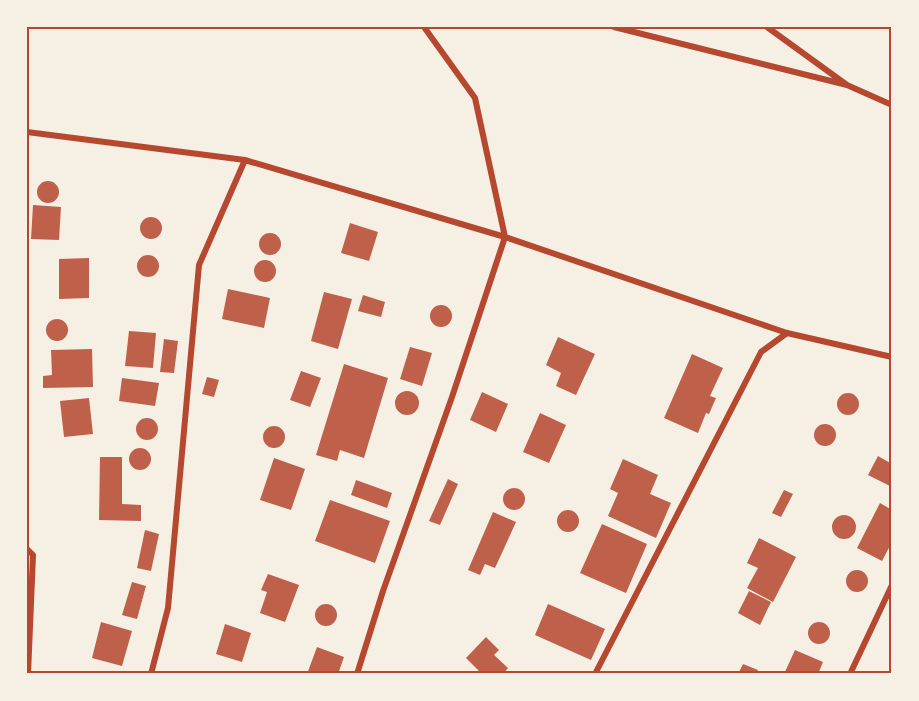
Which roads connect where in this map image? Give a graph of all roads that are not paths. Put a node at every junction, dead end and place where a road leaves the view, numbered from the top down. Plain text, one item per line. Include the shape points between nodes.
1 (424, 27) edge
2 (614, 27) edge
3 (767, 27) edge
4 (847, 85) junction
5 (892, 105) edge
6 (27, 132) edge
7 (244, 160) junction
8 (505, 237) junction
9 (787, 333) junction
10 (892, 357) edge
11 (27, 549) edge
12 (892, 585) edge
13 (28, 674) edge
14 (151, 674) edge
15 (357, 674) edge
16 (595, 674) edge
17 (850, 674) edge

1 - 8 street via 475,98
2 - 4 street
3 - 4 street
4 - 5 street
6 - 7 street
7 - 8 street
7 - 14 street via 199,265 168,608
8 - 9 street
8 - 15 street
9 - 10 street
9 - 16 street via 761,352
11 - 13 street via 33,555
12 - 17 street

